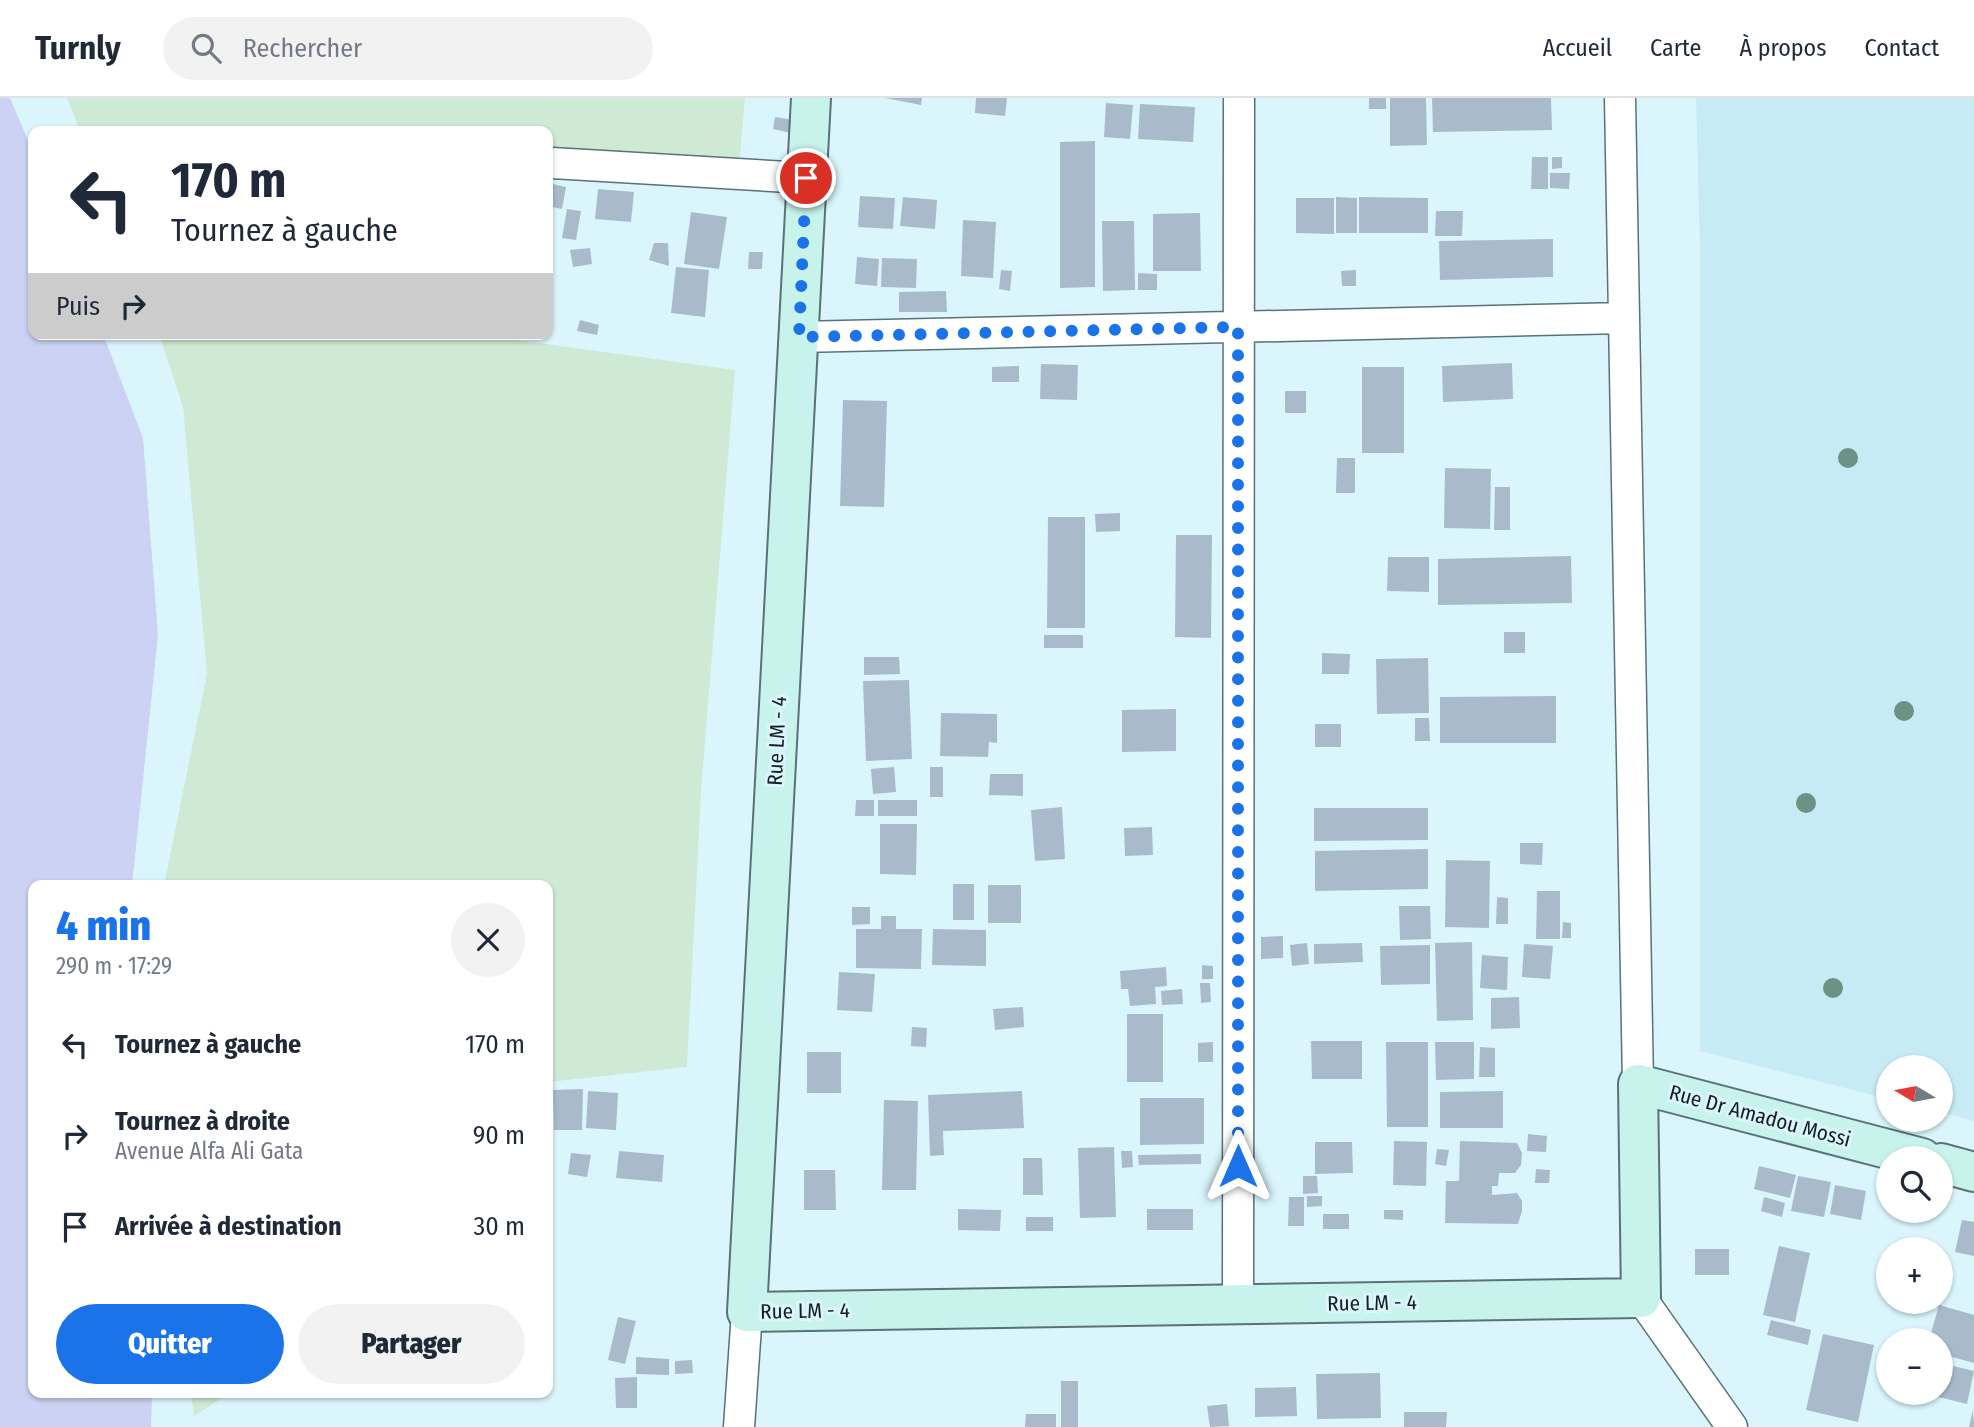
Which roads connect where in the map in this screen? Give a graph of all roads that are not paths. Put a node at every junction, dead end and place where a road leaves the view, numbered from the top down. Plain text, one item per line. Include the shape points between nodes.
1 (811, 98) edge
2 (1238, 98) edge
3 (1620, 98) edge
4 (553, 163) edge
5 (806, 178) junction
6 (1624, 318) junction
7 (1238, 327) junction
8 (799, 337) junction
9 (1638, 1084) junction
10 (1876, 1146) edge
11 (1953, 1166) edge
12 (1974, 1172) edge
13 (1641, 1298) junction
14 (1238, 1306) junction
15 (747, 1312) junction
16 (740, 1427) edge
17 (1732, 1427) edge

1 - 5 street, Rue LM - 4
2 - 7 street
3 - 6 street
4 - 5 street
5 - 8 street, Rue LM - 4
6 - 7 street
6 - 9 street
7 - 8 street
7 - 14 street
8 - 15 street, Rue LM - 4
9 - 10 street, Rue Dr Amadou Mossi
9 - 13 street
11 - 12 street
13 - 14 street, Rue LM - 4
13 - 17 street
14 - 15 street, Rue LM - 4
15 - 16 street

